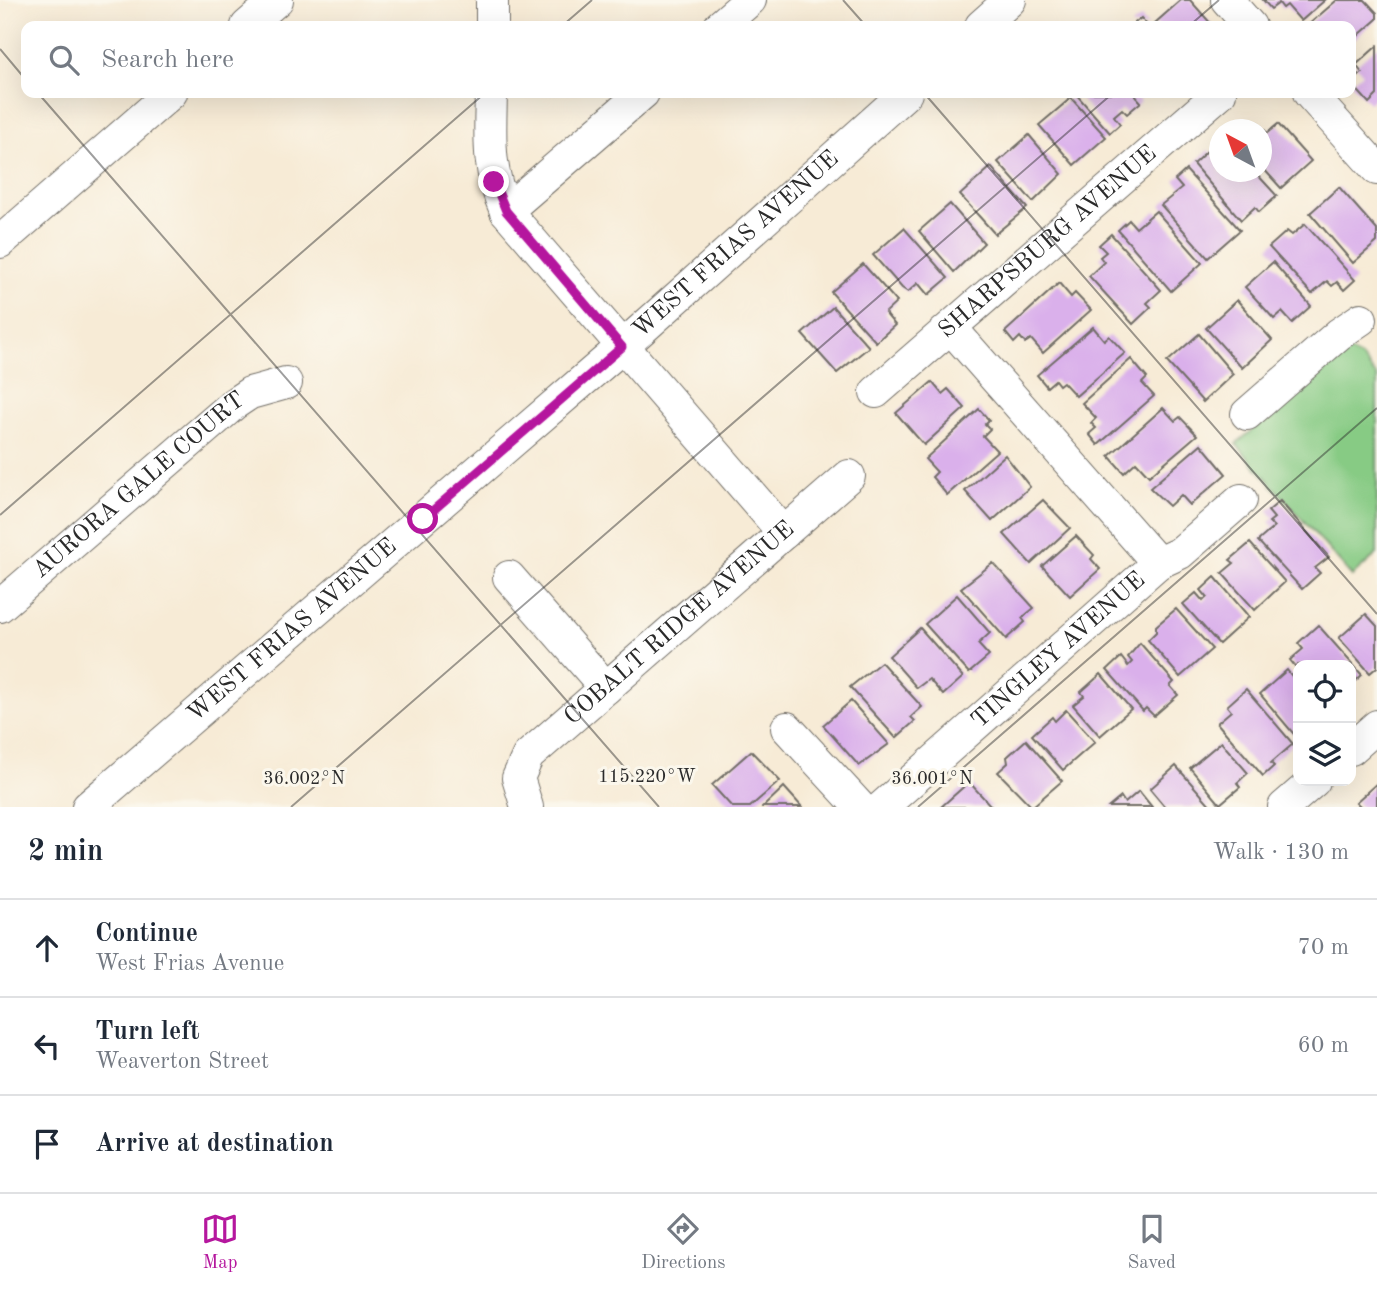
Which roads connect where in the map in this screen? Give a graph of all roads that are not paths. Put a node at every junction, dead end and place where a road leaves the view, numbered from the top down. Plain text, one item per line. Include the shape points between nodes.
1 (277, 0) edge
2 (492, 0) edge
3 (750, 0) edge
4 (1010, 0) edge
5 (1227, 0) edge
6 (253, 21) edge
7 (492, 21) edge
8 (726, 21) edge
9 (987, 21) edge
10 (1246, 21) edge
11 (165, 98) edge
12 (491, 98) edge
13 (637, 98) edge
14 (900, 98) edge
15 (1214, 98) edge
16 (1313, 98) edge
17 (1377, 169) edge
18 (506, 211) junction
19 (0, 242) edge
20 (1372, 322) edge
21 (951, 328) junction
22 (622, 347) junction
23 (286, 383) dead end
24 (876, 392) dead end
25 (1247, 414) dead end
26 (849, 476) dead end
27 (1241, 500) dead end
28 (784, 533) junction
29 (1158, 563) junction
30 (509, 577) dead end
31 (0, 606) edge
32 (606, 688) junction
33 (1377, 726) edge
34 (787, 728) dead end
35 (1356, 745) edge
36 (1308, 786) edge
37 (523, 792) edge
38 (88, 807) edge
39 (860, 807) edge
40 (882, 807) edge
41 (1284, 807) edge

1 - 6 street
2 - 7 street
3 - 8 street
4 - 9 street
5 - 10 street
11 - 19 street
12 - 18 street via 490,156
13 - 18 street
14 - 22 street, WEST FRIAS AVENUE
15 - 21 street, SHARPSBURG AVENUE
16 - 17 street
18 - 22 street
20 - 25 street via 1339,334
21 - 24 street, SHARPSBURG AVENUE
21 - 29 street
22 - 28 street
22 - 38 street, WEST FRIAS AVENUE
23 - 31 street, AURORA GALE COURT via 250,393 235,403
26 - 28 street, COBALT RIDGE AVENUE
27 - 29 street, TINGLEY AVENUE via 1180,553
28 - 32 street, COBALT RIDGE AVENUE
29 - 40 street, TINGLEY AVENUE
30 - 32 street
32 - 37 street, COBALT RIDGE AVENUE via 528,756
33 - 35 street
34 - 39 street
36 - 41 street

